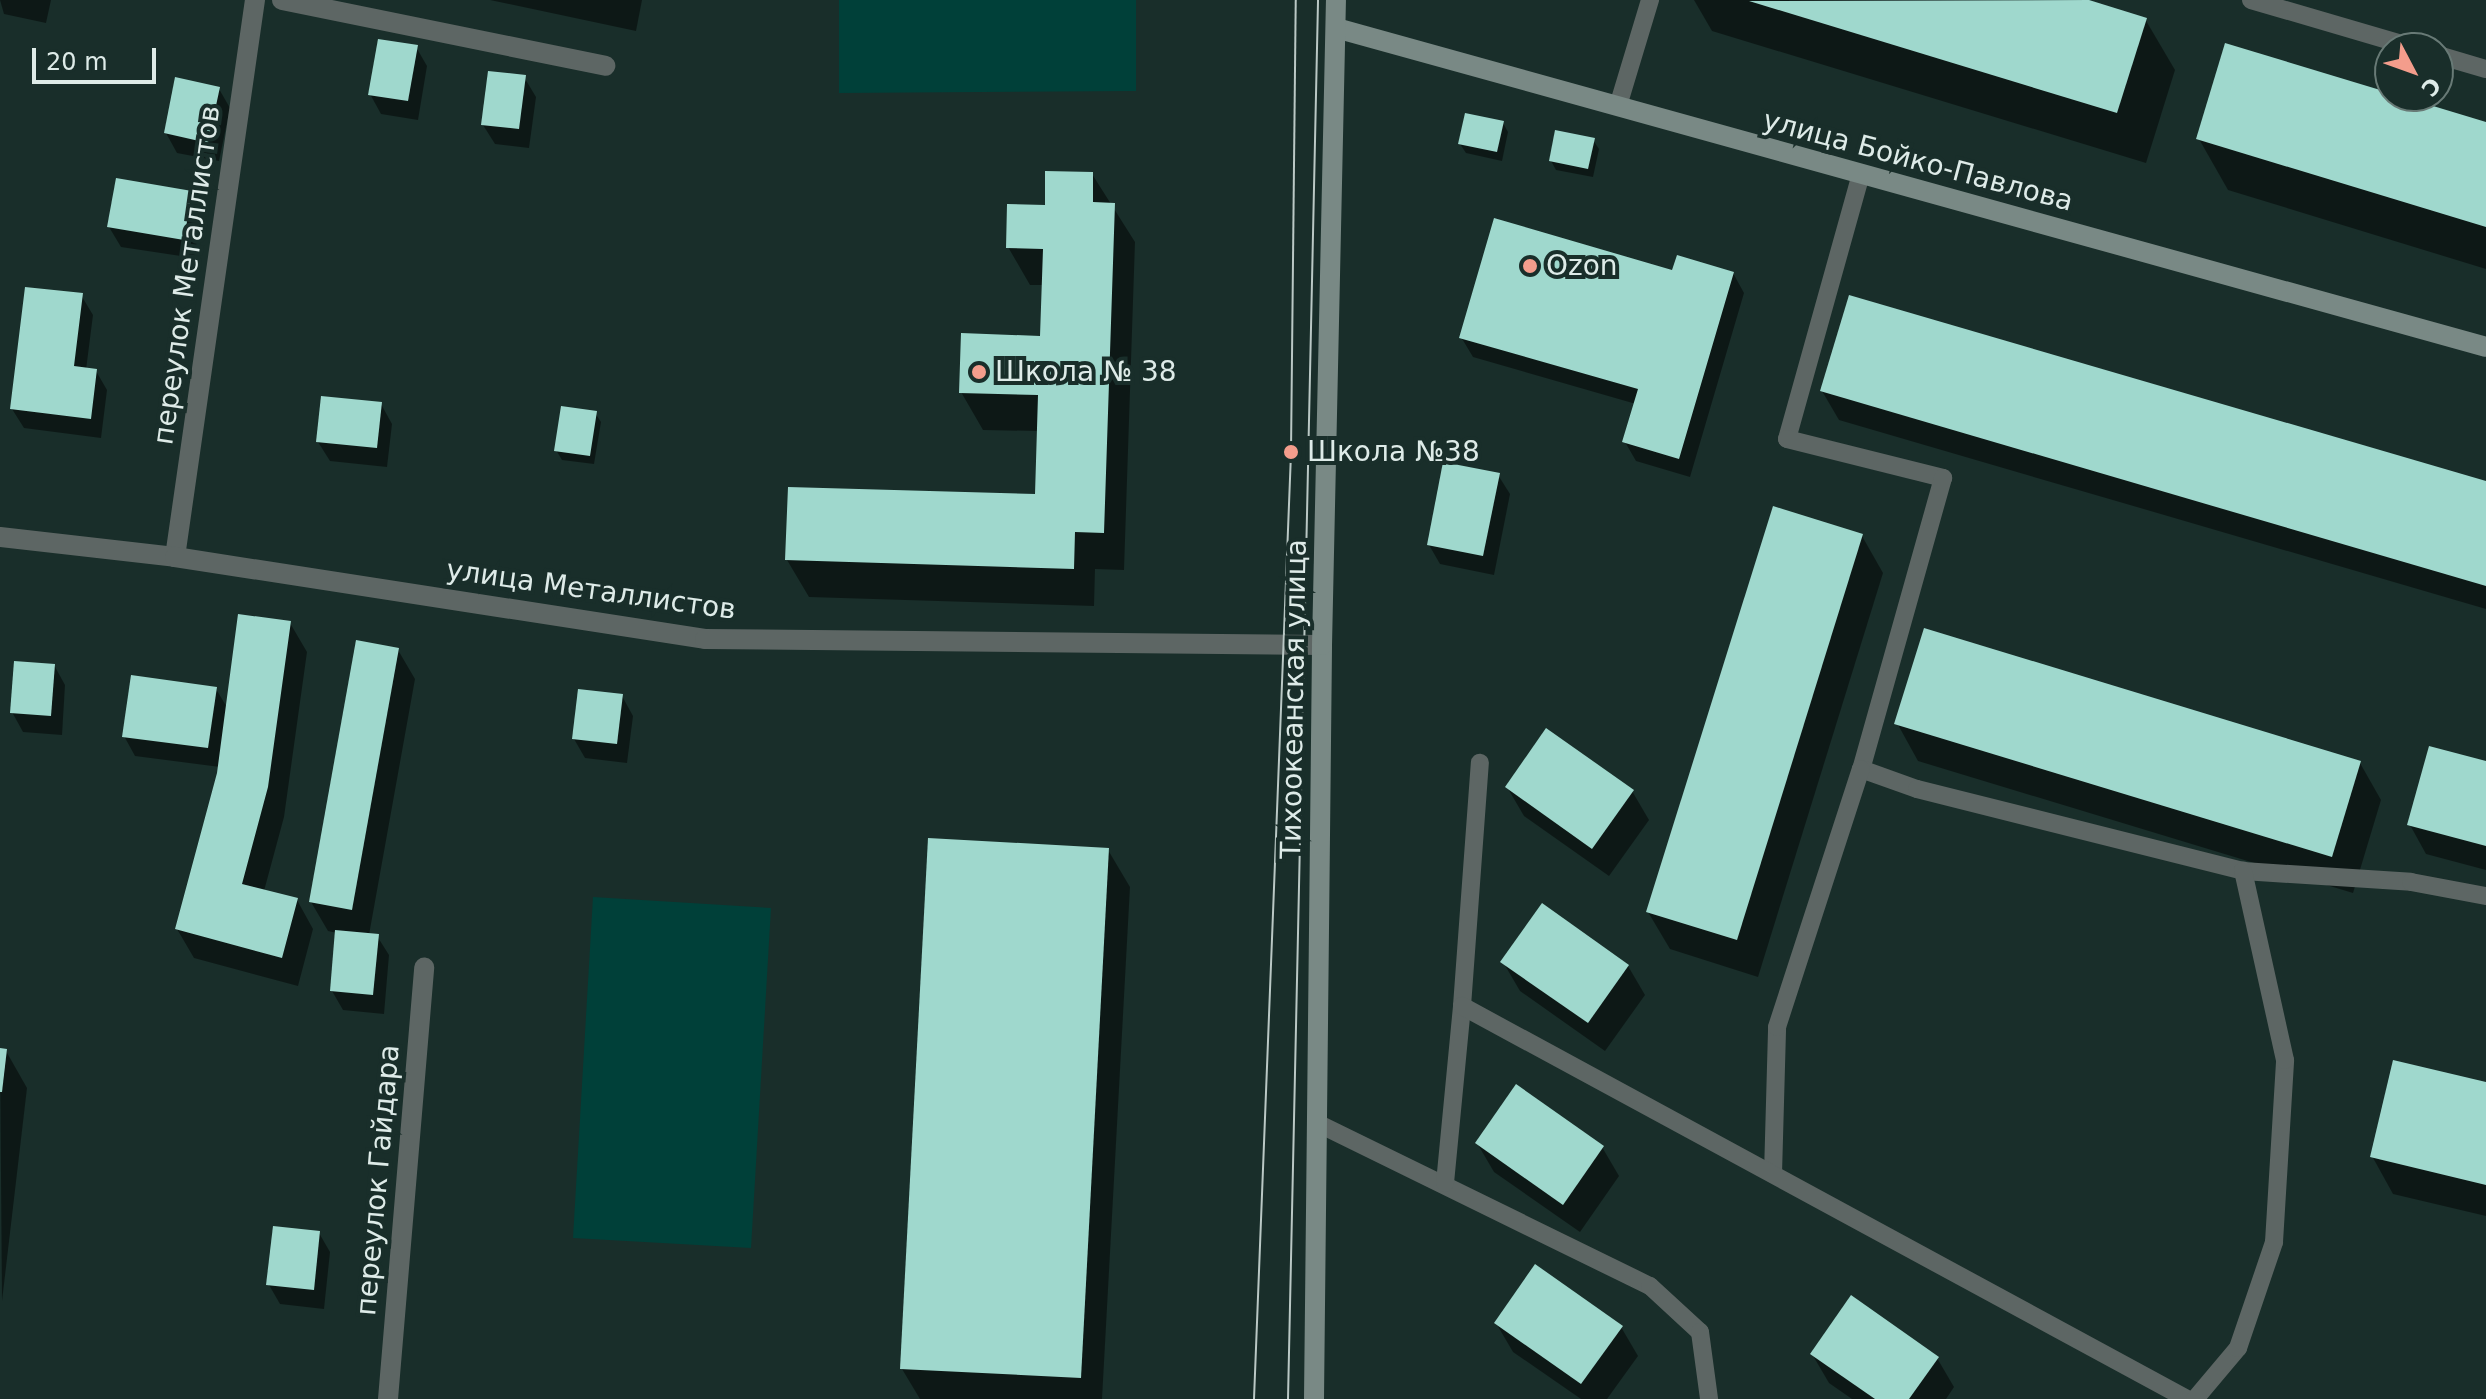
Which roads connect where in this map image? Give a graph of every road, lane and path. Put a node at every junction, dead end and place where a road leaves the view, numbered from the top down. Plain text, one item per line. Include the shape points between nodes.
1 (255, 0) edge
2 (282, 0) edge
3 (1336, 0) edge
4 (1650, 0) edge
5 (2251, 0) edge
6 (1336, 28) junction
7 (2374, 36) edge
8 (2454, 60) edge
9 (605, 66) dead end
10 (2486, 69) edge
11 (1618, 106) junction
12 (1861, 174) junction
13 (2486, 347) edge
14 (0, 537) edge
15 (175, 557) junction
16 (1322, 645) junction
17 (1480, 763) dead end
18 (1861, 769) junction
19 (2243, 871) junction
20 (2486, 896) edge
21 (424, 967) dead end
22 (1462, 1006) junction
23 (1317, 1123) junction
24 (1773, 1174) junction
25 (1445, 1183) junction
26 (388, 1399) edge
27 (1314, 1399) edge
28 (1709, 1399) edge
29 (2187, 1399) edge
30 (2195, 1399) edge

1 - 15 street, переулок Металлистов
2 - 9 street
3 - 6 main road, Тихоокеанская улица
4 - 11 lane
5 - 7 lane
6 - 11 main road, улица Бойко-Павлова
6 - 16 main road, Тихоокеанская улица
8 - 10 lane
11 - 12 main road, улица Бойко-Павлова
12 - 13 main road, улица Бойко-Павлова
12 - 18 lane via 1787,439 1943,478
14 - 15 street, улица Металлистов
15 - 16 street, улица Металлистов via 705,639
16 - 23 main road, Тихоокеанская улица
17 - 22 lane
18 - 19 lane via 1917,789
18 - 24 lane via 1777,1027
19 - 20 lane via 2411,882
19 - 30 lane via 2285,1060 2274,1242 2238,1348
21 - 26 street, переулок Гайдара
22 - 24 lane
22 - 25 lane
23 - 25 lane
23 - 27 main road, Тихоокеанская улица
24 - 29 lane
25 - 28 lane via 1650,1286 1700,1332

